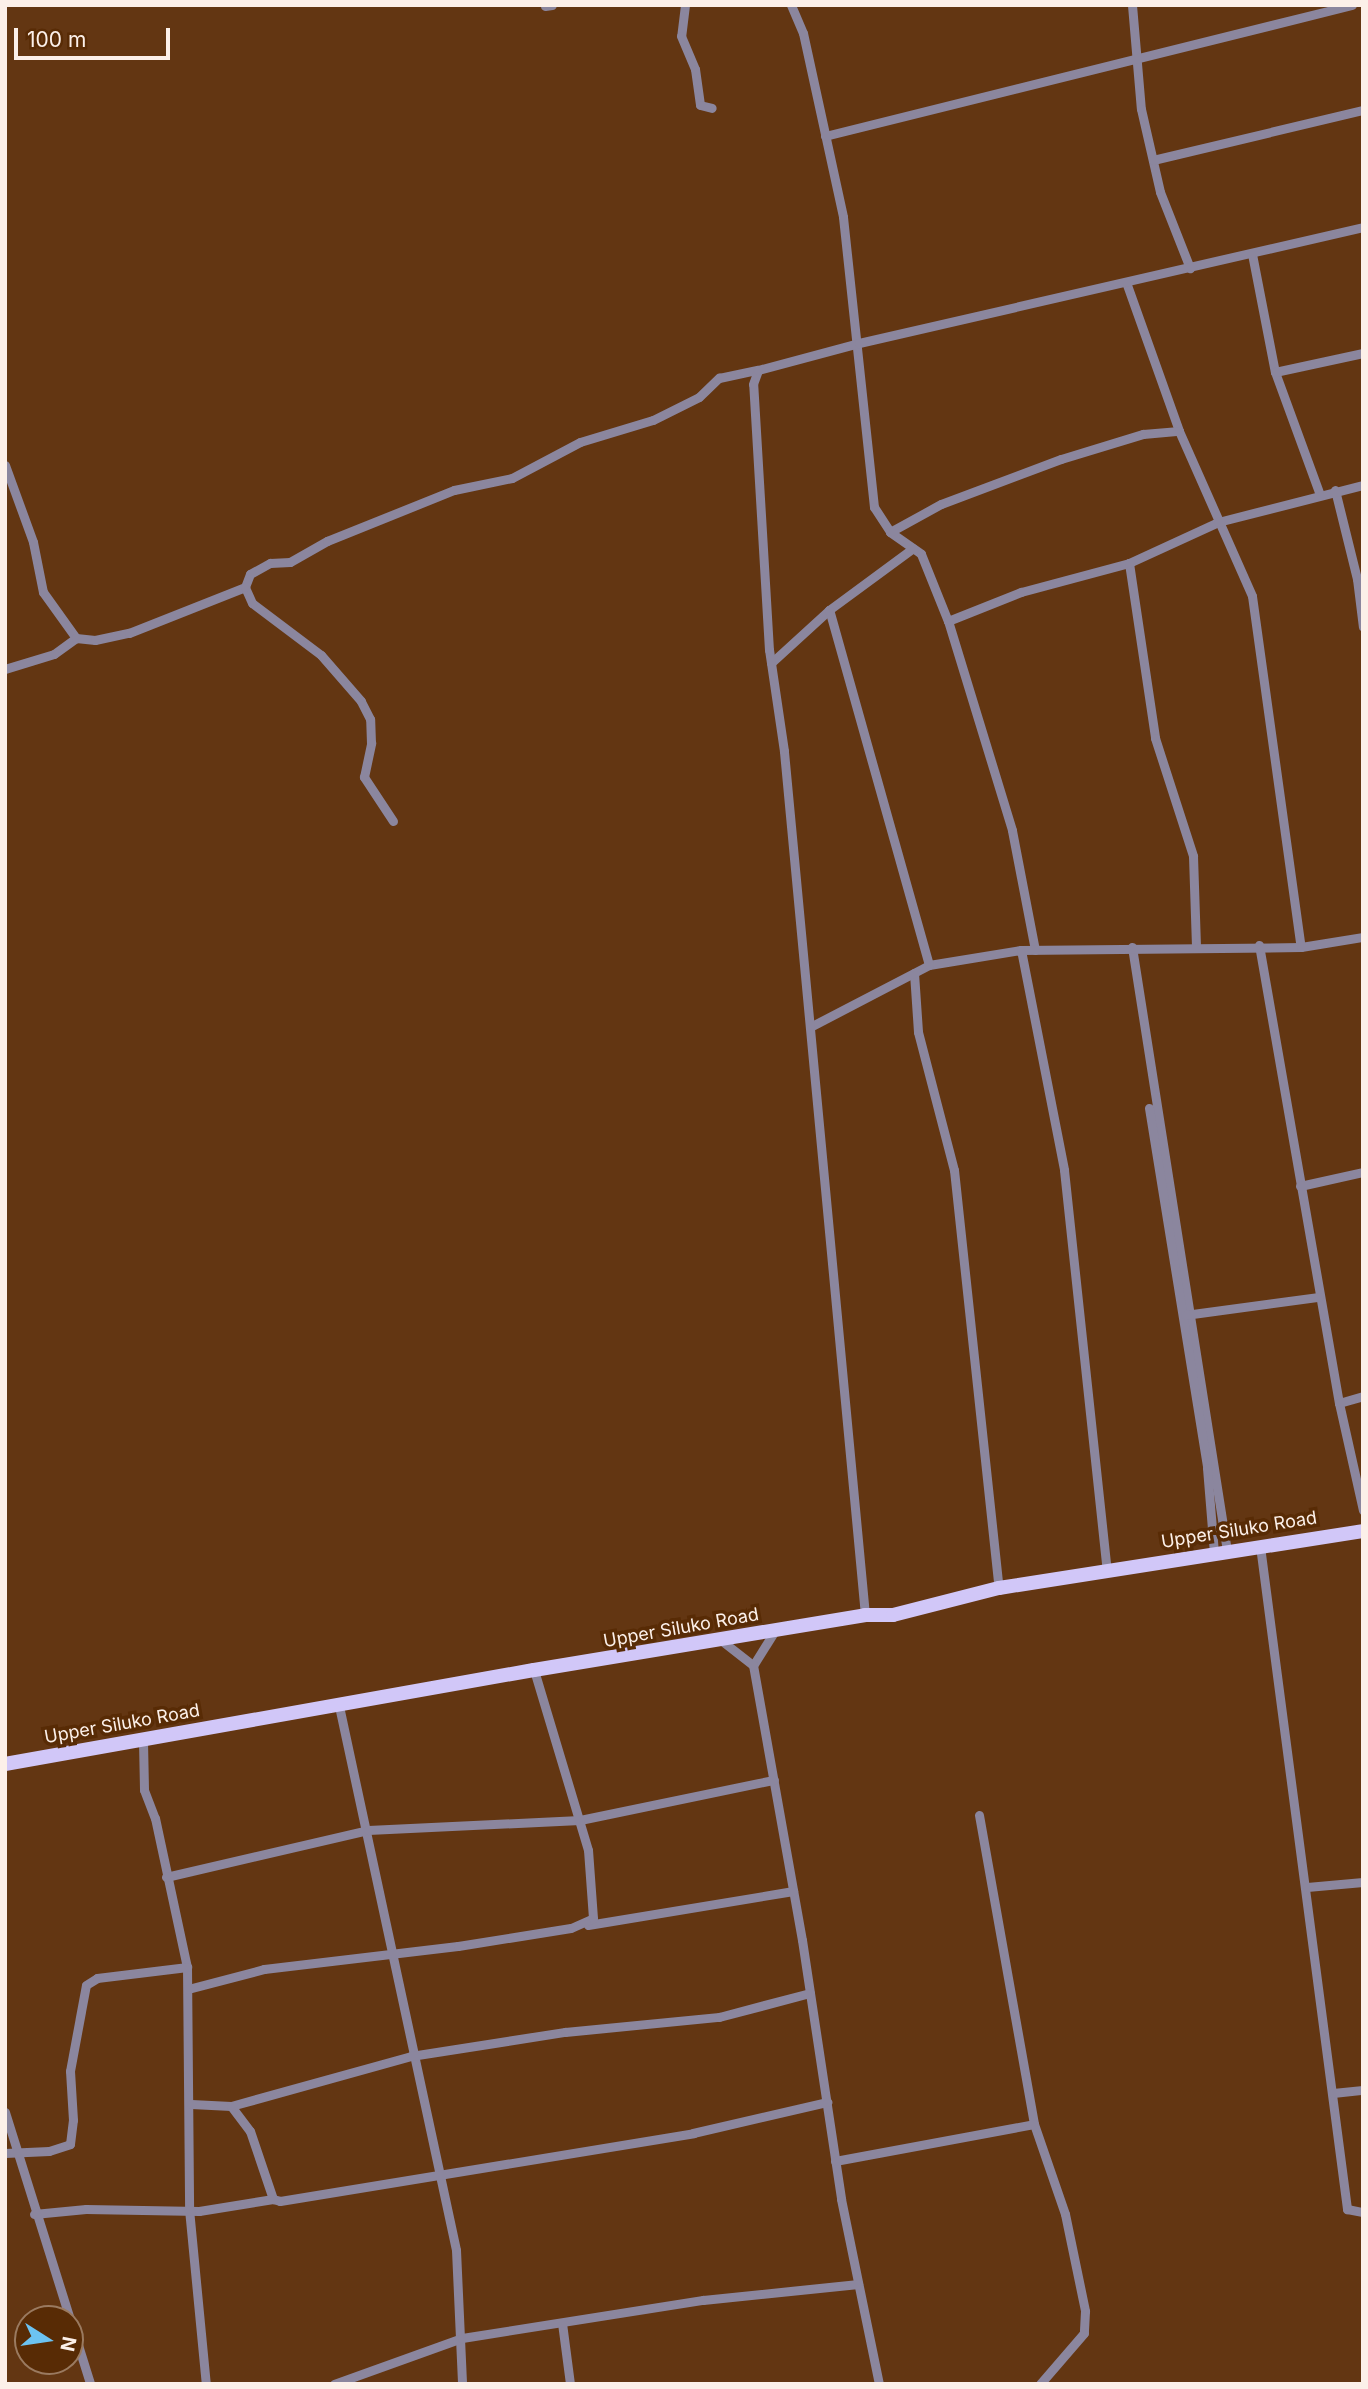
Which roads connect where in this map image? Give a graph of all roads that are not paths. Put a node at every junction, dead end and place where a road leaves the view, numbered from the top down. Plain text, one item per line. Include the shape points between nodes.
1 (685, 5) edge
2 (791, 5) edge
3 (1132, 5) edge
4 (1352, 5) edge
5 (1136, 56) junction
6 (712, 108) dead end
7 (1363, 110) edge
8 (825, 136) junction
9 (1153, 160) junction
10 (1363, 227) edge
11 (1252, 254) junction
12 (1190, 268) junction
13 (1126, 282) junction
14 (859, 343) junction
15 (1363, 353) edge
16 (758, 370) junction
17 (1275, 372) junction
18 (1179, 431) junction
19 (5, 465) edge
20 (1363, 485) edge
21 (1335, 491) junction
22 (1320, 495) junction
23 (1218, 522) junction
24 (890, 532) junction
25 (913, 548) junction
26 (1129, 563) junction
27 (245, 587) junction
28 (828, 610) junction
29 (948, 621) junction
30 (1363, 627) edge
31 (76, 638) junction
32 (771, 663) junction
33 (5, 669) edge
34 (393, 821) dead end
35 (1363, 937) edge
36 (1196, 946) junction
37 (1259, 946) junction
38 (1132, 947) junction
39 (1301, 947) junction
40 (1021, 950) junction
41 (1035, 950) junction
42 (929, 965) junction
43 (914, 973) junction
44 (810, 1027) junction
45 (1149, 1108) dead end
46 (1363, 1172) edge
47 (1300, 1186) junction
48 (1320, 1300) junction
49 (1188, 1317) junction
50 (1363, 1396) edge
51 (1339, 1403) junction
52 (1363, 1510) edge
53 (1363, 1531) edge
54 (1260, 1546) junction
55 (1221, 1552) junction
56 (1107, 1571) junction
57 (999, 1588) junction
58 (865, 1615) junction
59 (774, 1632) junction
60 (722, 1641) junction
61 (753, 1665) junction
62 (534, 1670) junction
63 (340, 1706) junction
64 (143, 1741) junction
65 (5, 1764) edge
66 (774, 1780) junction
67 (979, 1815) dead end
68 (580, 1820) junction
69 (369, 1830) junction
70 (166, 1877) junction
71 (1363, 1882) edge
72 (1307, 1887) junction
73 (793, 1891) junction
74 (571, 1928) junction
75 (391, 1955) junction
76 (187, 1967) junction
77 (188, 1989) junction
78 (810, 1993) junction
79 (411, 2056) junction
80 (1363, 2091) edge
81 (1333, 2093) junction
82 (827, 2102) junction
83 (191, 2104) junction
84 (232, 2106) junction
85 (5, 2112) edge
86 (1034, 2124) junction
87 (10, 2152) edge
88 (835, 2161) junction
89 (436, 2172) junction
90 (273, 2199) junction
91 (189, 2209) junction
92 (1363, 2212) edge
93 (34, 2214) junction
94 (858, 2284) junction
95 (562, 2323) junction
96 (462, 2338) junction
97 (90, 2384) edge
98 (206, 2384) edge
99 (334, 2384) edge
100 (462, 2384) edge
101 (570, 2384) edge
102 (879, 2384) edge
103 (1040, 2384) edge

1 - 6 street via 681,36 695,69 700,105
2 - 8 street via 803,33
3 - 5 street
4 - 5 street
5 - 8 street
5 - 9 street via 1141,109
7 - 9 street
8 - 14 street via 843,217
9 - 12 street
10 - 11 street
11 - 12 street
11 - 17 street
12 - 13 street
13 - 14 street
13 - 18 street
14 - 16 street
14 - 24 street via 874,507
15 - 17 street
16 - 27 street via 719,378 699,397 653,420 580,442 512,478 454,490 327,541 290,562 270,564 250,574
16 - 32 street via 753,388
17 - 22 street
18 - 23 street
18 - 24 street via 1143,434 1061,459 941,504
19 - 31 street via 33,541 43,592
20 - 21 street
21 - 22 street
21 - 30 street via 1357,579
22 - 23 street
23 - 26 street
23 - 39 street via 1252,596
24 - 25 street
25 - 28 street
25 - 29 street via 931,572
26 - 29 street via 1021,592
26 - 36 street via 1155,738 1193,856
27 - 31 street via 129,633 95,640
27 - 34 street via 252,603 321,655 361,701 370,719 372,743 364,777
28 - 32 street
28 - 42 street
29 - 41 street via 1012,830
31 - 33 street via 54,654
32 - 44 street via 784,751
35 - 39 street
36 - 37 street
36 - 38 street
37 - 39 street
37 - 47 street
38 - 41 street
38 - 49 street
40 - 41 street
40 - 42 street
40 - 56 street via 1063,1170
42 - 43 street
43 - 44 street
43 - 57 street via 918,1032 954,1170
44 - 58 street
45 - 49 street
46 - 47 street
47 - 48 street
48 - 49 street
48 - 51 street
49 - 55 street
50 - 51 street
51 - 52 street
53 - 54 main road, Upper Siluko Road
54 - 55 main road, Upper Siluko Road
54 - 72 street
55 - 56 main road, Upper Siluko Road
56 - 57 main road, Upper Siluko Road
57 - 58 main road, Upper Siluko Road via 892,1615
58 - 59 main road, Upper Siluko Road
59 - 60 main road, Upper Siluko Road
59 - 61 street
60 - 61 street
60 - 62 main road, Upper Siluko Road
61 - 66 street
62 - 63 main road, Upper Siluko Road
62 - 68 street
63 - 64 main road, Upper Siluko Road
63 - 69 street
64 - 65 main road, Upper Siluko Road
64 - 70 street via 143,1784
66 - 68 street
66 - 73 street
67 - 86 street
68 - 69 street
68 - 74 street via 596,1911 587,1923
69 - 70 street
69 - 75 street via 374,1881
70 - 76 street
71 - 72 street
72 - 81 street
73 - 74 street
73 - 78 street
74 - 75 street
75 - 77 street via 364,1954 264,1969
75 - 79 street
76 - 77 street
76 - 87 street via 97,1978 86,1984 70,2071 73,2136 62,2148
77 - 83 street via 184,2041
78 - 79 street via 719,2017 565,2032
78 - 82 street
79 - 84 street
79 - 89 street
80 - 81 street
81 - 92 street via 1348,2209
82 - 88 street
82 - 89 street via 693,2133
83 - 84 street
83 - 91 street
84 - 90 street via 250,2131
85 - 87 street
86 - 88 street
86 - 103 street via 1065,2214 1086,2323 1084,2333
87 - 93 street
88 - 94 street
89 - 90 street
89 - 96 street via 456,2250
90 - 91 street
91 - 93 street
91 - 98 street
93 - 97 street
94 - 95 street via 703,2300
94 - 102 street
95 - 96 street
95 - 101 street
96 - 99 street
96 - 100 street

